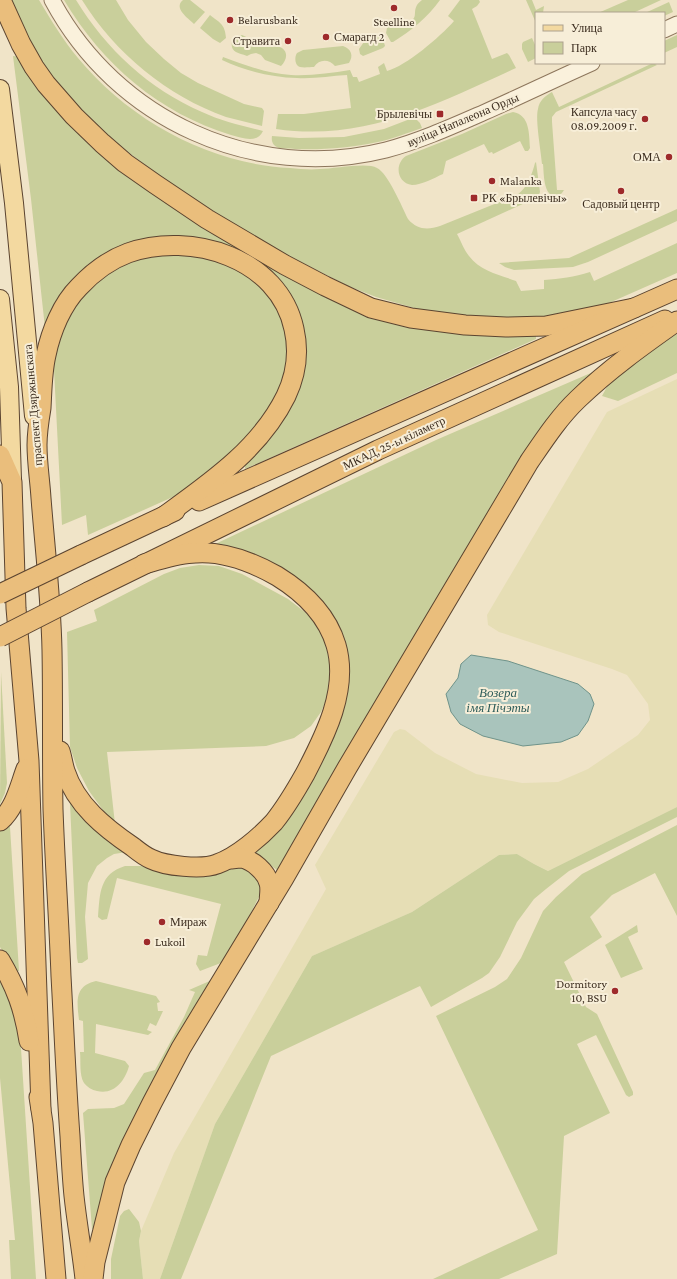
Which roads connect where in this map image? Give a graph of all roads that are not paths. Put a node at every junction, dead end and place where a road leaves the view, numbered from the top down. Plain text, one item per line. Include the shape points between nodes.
1 (1, 0) edge
2 (52, 0) edge
3 (677, 24) edge
4 (665, 30) edge
5 (590, 64) edge
6 (0, 89) edge
7 (677, 289) edge
8 (0, 299) edge
9 (634, 308) junction
10 (677, 314) edge
11 (677, 321) edge
12 (37, 445) junction
13 (0, 455) edge
14 (12, 482) junction
15 (163, 517) junction
16 (144, 564) junction
17 (0, 594) edge
18 (0, 637) edge
19 (53, 722) junction
20 (29, 761) junction
21 (0, 821) edge
22 (229, 859) junction
23 (269, 903) junction
24 (0, 960) edge
25 (41, 1109) junction
26 (56, 1279) edge
27 (85, 1279) edge
28 (93, 1279) edge

1 - 9 highway via 21,44 38,73 60,101 102,143 125,163 207,219 325,286 371,308 411,318 465,325 546,326
2 - 5 street, вуліца Напалеона Орды via 72,33 94,60 118,84 144,104 172,122 208,138 249,151 282,156 341,157 404,145 458,124
3 - 4 street
6 - 12 main road, праспект Дзяржынскага via 14,202
7 - 9 highway
8 - 14 main road, праспект Дзяржынскага via 9,387
9 - 15 highway
10 - 16 highway, МКАД, 25-ы кіламетр via 378,450
11 - 23 highway via 578,399 553,427 454,587
12 - 15 highway via 46,356 54,329 73,292 96,271 124,254 168,245 213,251 250,267 276,290 290,315 296,339 294,374 276,412 240,457
12 - 19 highway, праспект Дзяржынскага via 52,644
13 - 14 highway
14 - 20 highway, праспект Дзяржынскага via 16,608
15 - 17 highway, bridge
16 - 18 highway, МКАД, 25-ы кіламетр, bridge
16 - 22 highway via 196,552 225,555 259,566 304,595 326,623 336,646 338,692 318,750 274,822 248,846
19 - 22 highway via 65,772 71,785 93,816 111,832 150,859 167,863 202,867 216,865
19 - 27 highway via 53,808 65,1062 74,1195
20 - 21 highway via 12,807
20 - 25 highway, праспект Дзяржынскага
22 - 23 highway via 248,860 266,876 270,885
23 - 28 highway via 181,1048 131,1145 115,1182 96,1256
24 - 25 highway via 14,984 23,1009
25 - 26 highway

